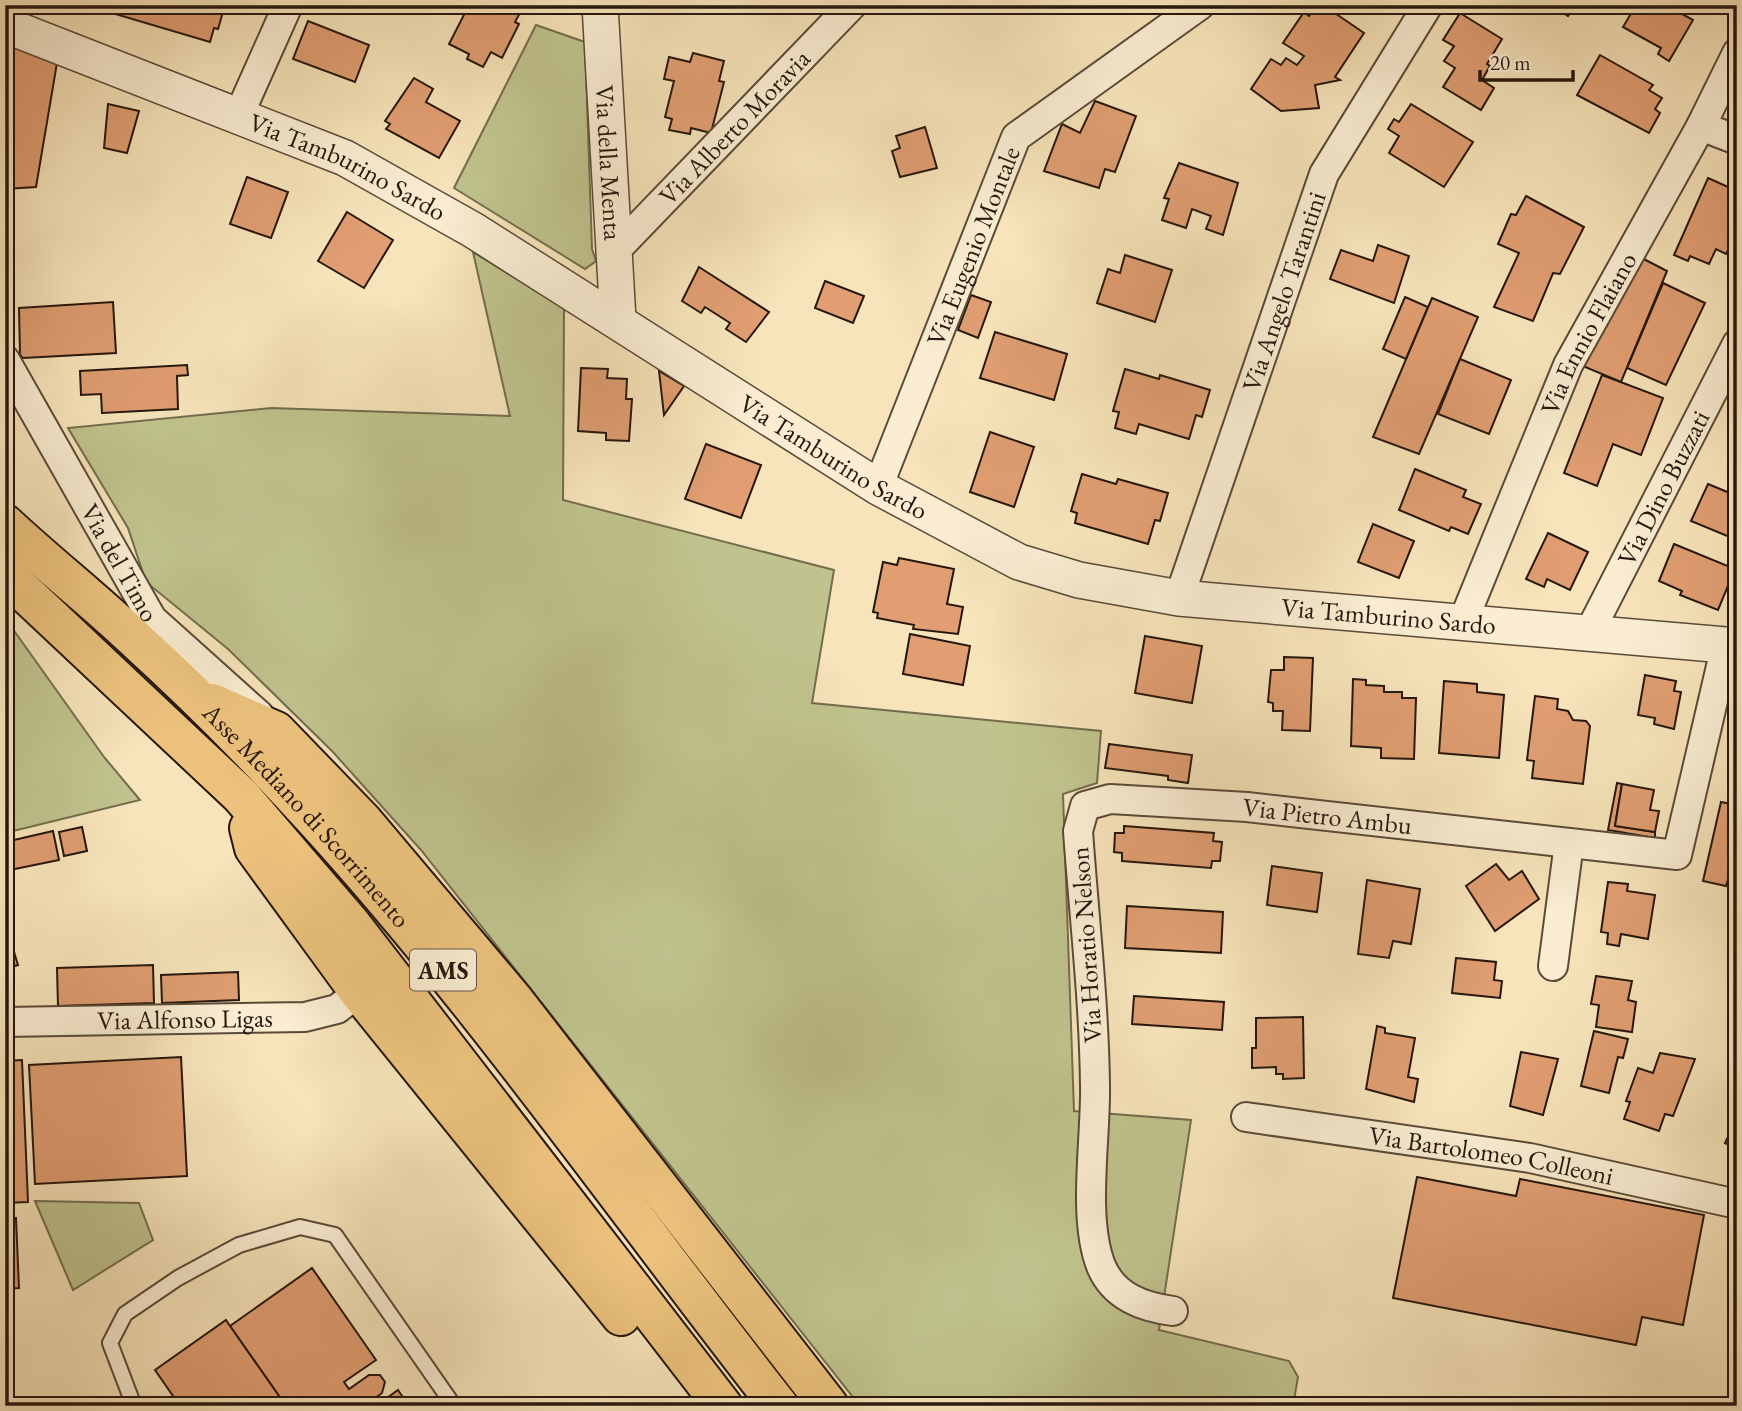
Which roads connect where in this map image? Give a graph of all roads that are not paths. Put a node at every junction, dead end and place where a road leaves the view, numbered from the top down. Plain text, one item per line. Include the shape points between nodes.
1 (289, 5) edge
2 (600, 5) edge
3 (852, 5) edge
4 (1200, 5) edge
5 (1428, 5) edge
6 (5, 25) edge
7 (1737, 53) edge
8 (238, 117) junction
9 (1701, 126) junction
10 (1737, 140) edge
11 (615, 251) junction
12 (618, 320) junction
13 (1737, 344) edge
14 (5, 360) edge
15 (878, 487) junction
16 (7, 523) edge
17 (5, 574) edge
18 (1179, 598) junction
19 (1462, 624) junction
20 (1589, 633) junction
21 (1732, 645) edge
22 (194, 695) junction
23 (276, 731) junction
24 (241, 796) junction
25 (1085, 806) joint
26 (1569, 843) junction
27 (1553, 966) dead end
28 (359, 992) junction
29 (5, 1022) edge
30 (1246, 1117) dead end
31 (1737, 1204) edge
32 (1173, 1311) dead end
33 (134, 1406) edge
34 (454, 1406) edge
35 (695, 1406) edge
36 (723, 1406) edge
37 (779, 1406) edge
38 (829, 1406) edge

1 - 8 street
2 - 11 street, Via della Menta
3 - 11 street, Via Alberto Moravia
4 - 15 street, Via Eugenio Montale via 1016,136
5 - 18 street, Via Angelo Tarantini via 1324,174
6 - 8 street, Via Tamburino Sardo
7 - 9 street, Via Ennio Flaiano
8 - 12 street, Via Tamburino Sardo via 345,158
9 - 10 street
9 - 19 street, Via Ennio Flaiano via 1568,365
11 - 12 street, Via della Menta
12 - 15 street, Via Tamburino Sardo
13 - 20 street, Via Dino Buzzati
14 - 23 street, Via del Timo via 152,619
15 - 18 street, Via Tamburino Sardo via 1019,562 1079,580
16 - 22 highway, Asse Mediano di Scorrimento / AMS
17 - 24 highway, Asse Mediano di Scorrimento / AMS
18 - 19 street, Via Tamburino Sardo
19 - 20 street, Via Tamburino Sardo
20 - 21 street, Via Tamburino Sardo
21 - 26 street, Via Pietro Ambu via 1677,855
22 - 23 highway
22 - 37 highway, Asse Mediano di Scorrimento / AMS via 304,808 396,912
23 - 38 highway via 363,821 513,999
24 - 28 highway via 254,848
24 - 36 highway, Asse Mediano di Scorrimento / AMS via 361,935
25 - 26 street, Via Pietro Ambu via 1110,799 1247,807
25 - 32 street, Via Horatio Nelson via 1079,831 1095,1085 1091,1230 1112,1286 1143,1307
26 - 27 street
28 - 29 street, Via Alfonso Ligas via 337,1009 305,1017
28 - 35 highway
30 - 31 street, Via Bartolomeo Colleoni via 1530,1157
33 - 34 lane via 110,1343 125,1314 239,1245 300,1227 335,1235

